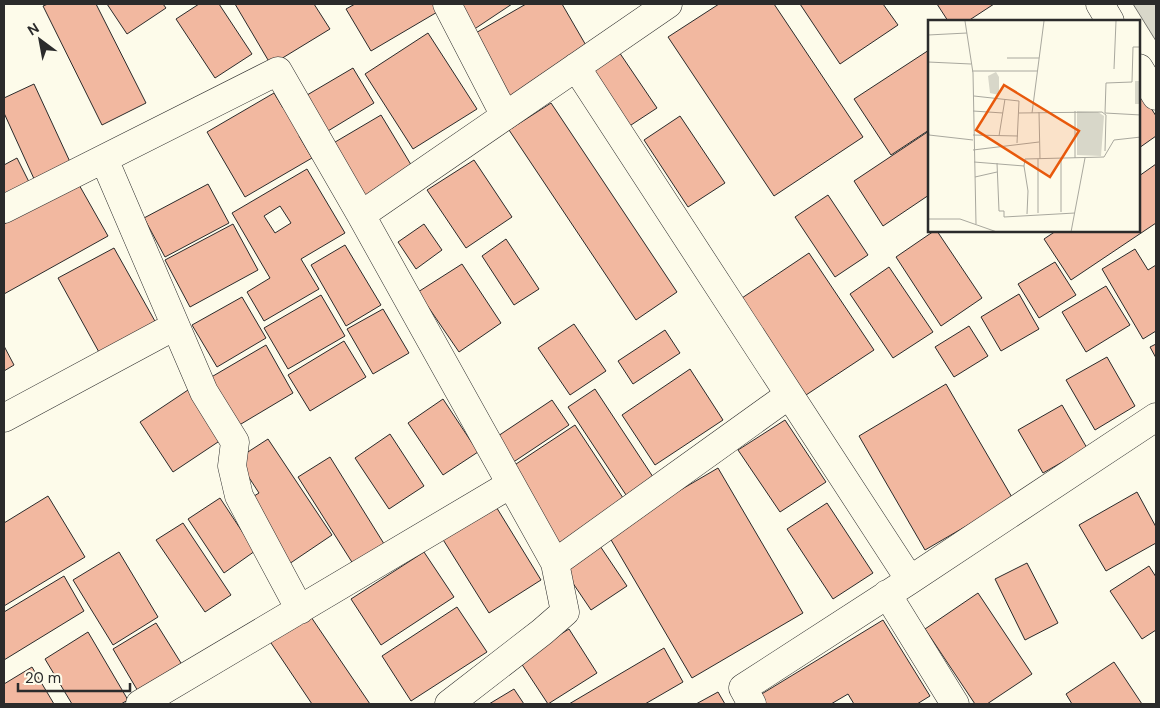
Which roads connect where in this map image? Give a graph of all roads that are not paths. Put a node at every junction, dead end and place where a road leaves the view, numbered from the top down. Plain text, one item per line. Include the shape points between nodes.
1 (447, 4) edge
2 (668, 4) edge
3 (1100, 4) edge
4 (1109, 20) edge
5 (576, 67) junction
6 (1140, 70) edge
7 (1156, 96) edge
8 (505, 116) junction
9 (104, 159) junction
10 (4, 209) edge
11 (361, 216) junction
12 (175, 326) junction
13 (789, 395) junction
14 (4, 418) edge
15 (1153, 424) edge
16 (511, 484) junction
17 (555, 563) junction
18 (899, 587) junction
19 (300, 610) junction
20 (140, 704) edge
21 (449, 704) edge
22 (752, 704) edge
23 (955, 704) edge

1 - 8 street
2 - 5 street
3 - 4 street
5 - 8 street
5 - 13 street
6 - 7 street
8 - 11 street
9 - 10 street
9 - 11 street via 278,71
9 - 12 street
11 - 16 street
12 - 14 street
12 - 19 street via 204,392 235,442 232,466 239,496
13 - 17 street
13 - 18 street
15 - 18 street
16 - 17 street
16 - 19 street
17 - 21 street via 565,612
18 - 22 street via 744,688
18 - 23 street
19 - 20 street

